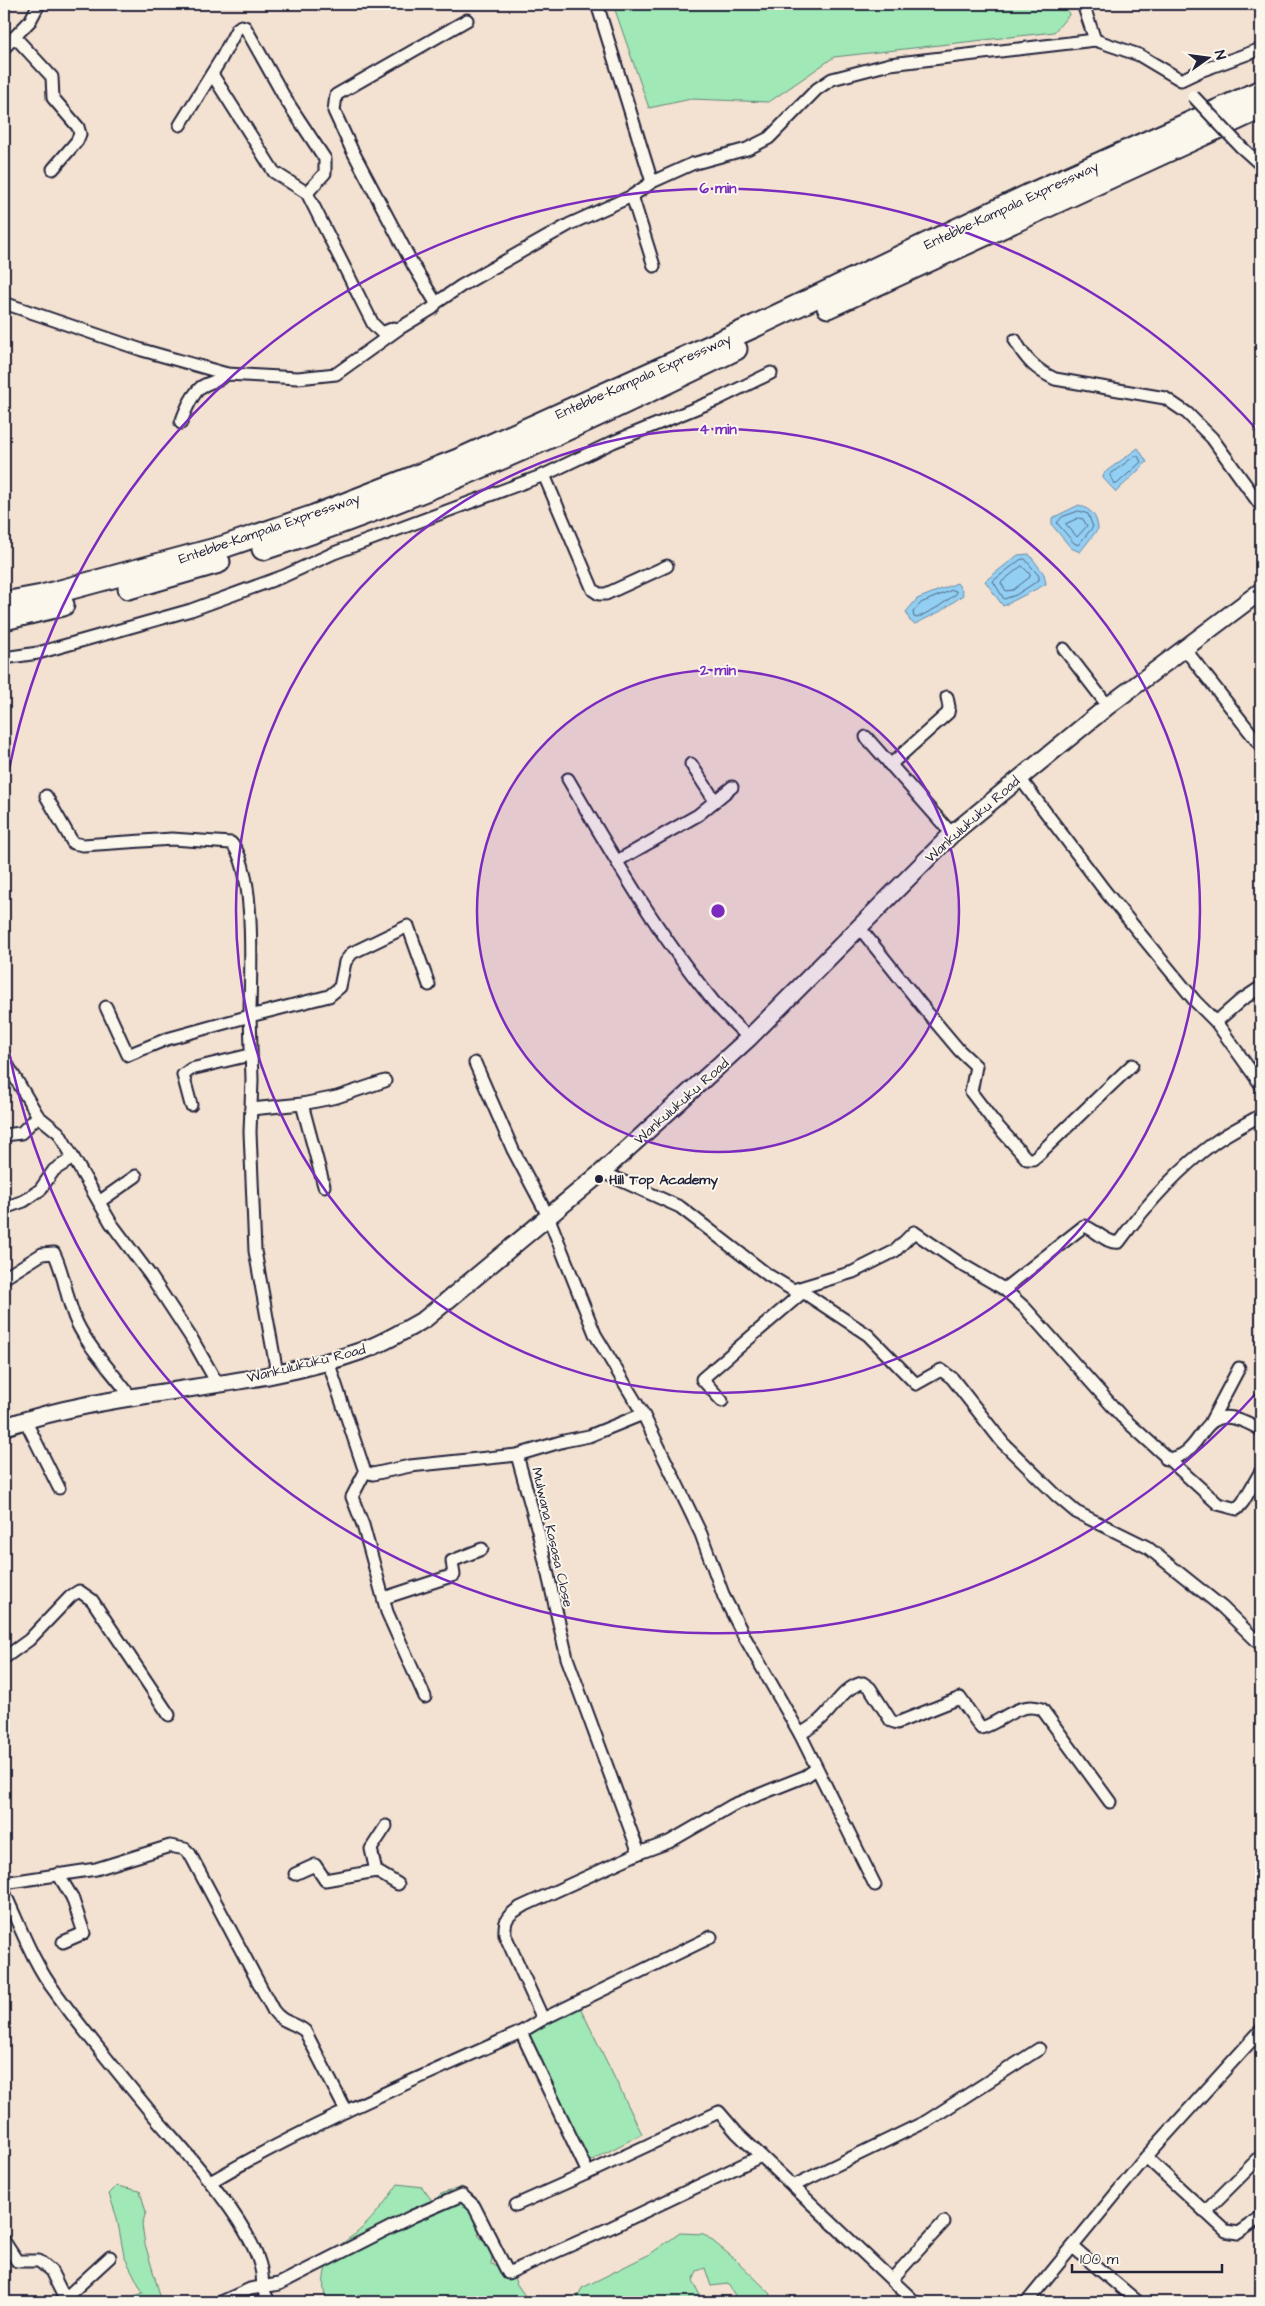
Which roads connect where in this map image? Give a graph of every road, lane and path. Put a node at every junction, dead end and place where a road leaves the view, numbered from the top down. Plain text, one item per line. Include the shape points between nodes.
1 (39, 4) edge
2 (597, 4) edge
3 (1083, 4) edge
4 (467, 20) dead end
5 (15, 37) junction
6 (1095, 40) junction
7 (4, 48) edge
8 (1261, 49) edge
9 (212, 74) junction
10 (1181, 80) junction
11 (1261, 91) edge
12 (1261, 108) edge
13 (180, 125) dead end
14 (1261, 165) edge
15 (53, 169) dead end
16 (652, 182) junction
17 (307, 193) junction
18 (632, 196) junction
19 (654, 266) dead end
20 (4, 303) edge
21 (436, 303) junction
22 (400, 328) junction
23 (1015, 340) dead end
24 (771, 373) dead end
25 (227, 374) junction
26 (181, 423) dead end
27 (544, 475) junction
28 (1261, 506) edge
29 (668, 566) dead end
30 (1261, 591) edge
31 (4, 603) edge
32 (4, 619) edge
33 (1184, 648) junction
34 (1064, 650) dead end
35 (4, 658) edge
36 (947, 697) dead end
37 (1108, 706) junction
38 (866, 737) dead end
39 (1261, 746) edge
40 (691, 764) dead end
41 (890, 765) junction
42 (1019, 777) junction
43 (568, 780) dead end
44 (732, 787) dead end
45 (46, 796) dead end
46 (715, 801) junction
47 (952, 834) junction
48 (617, 861) junction
49 (860, 927) junction
50 (429, 985) dead end
51 (1261, 987) edge
52 (106, 1007) dead end
53 (250, 1016) junction
54 (1216, 1022) junction
55 (749, 1038) junction
56 (250, 1055) junction
57 (4, 1059) edge
58 (475, 1063) dead end
59 (1132, 1066) dead end
60 (385, 1081) dead end
61 (1261, 1085) edge
62 (302, 1104) junction
63 (191, 1105) dead end
64 (251, 1108) junction
65 (1261, 1115) edge
66 (38, 1116) junction
67 (4, 1135) edge
68 (73, 1158) junction
69 (602, 1172) junction
70 (136, 1176) dead end
71 (324, 1186) dead end
72 (99, 1202) junction
73 (7, 1207) dead end
74 (548, 1216) junction
75 (4, 1278) edge
76 (1004, 1289) junction
77 (798, 1291) junction
78 (328, 1361) junction
79 (1239, 1368) dead end
80 (277, 1372) junction
81 (218, 1384) junction
82 (130, 1396) junction
83 (722, 1401) dead end
84 (643, 1414) junction
85 (25, 1420) junction
86 (1211, 1421) junction
87 (4, 1427) edge
88 (1261, 1430) edge
89 (517, 1455) junction
90 (1166, 1459) junction
91 (1261, 1471) edge
92 (365, 1472) junction
93 (59, 1488) dead end
94 (482, 1549) dead end
95 (384, 1598) junction
96 (1261, 1645) edge
97 (4, 1658) edge
98 (425, 1697) dead end
99 (169, 1715) dead end
100 (800, 1734) junction
101 (816, 1769) junction
102 (1110, 1802) dead end
103 (386, 1826) dead end
104 (639, 1853) junction
105 (376, 1871) junction
106 (58, 1874) junction
107 (295, 1874) dead end
108 (4, 1883) edge
109 (398, 1884) dead end
110 (875, 1885) dead end
111 (4, 1892) edge
112 (711, 1937) dead end
113 (63, 1942) dead end
114 (542, 2019) junction
115 (1261, 2030) edge
116 (522, 2032) junction
117 (1039, 2050) dead end
118 (346, 2111) junction
119 (761, 2156) junction
120 (1261, 2156) edge
121 (1146, 2157) junction
122 (588, 2173) junction
123 (212, 2182) junction
124 (793, 2186) junction
125 (516, 2205) dead end
126 (1205, 2212) junction
127 (1261, 2217) edge
128 (944, 2222) dead end
129 (4, 2241) edge
130 (1073, 2247) junction
131 (110, 2257) dead end
132 (892, 2279) junction
133 (262, 2287) junction
134 (62, 2300) edge
135 (221, 2302) edge
136 (269, 2302) edge
137 (915, 2302) edge
138 (1027, 2302) edge
139 (1138, 2302) edge

1 - 5 street via 30,21
2 - 16 street
3 - 6 street
4 - 21 street via 336,95 334,111
5 - 7 street
5 - 15 street via 52,77 53,98 78,127 77,141
6 - 10 street via 1139,55
6 - 16 street via 890,64 855,72 817,89 769,138 747,150 692,164
8 - 10 street
9 - 13 street
9 - 17 street via 274,172
9 - 17 street via 238,29 245,27 325,160 325,173
10 - 14 street, bridge
11 - 31 highway, Entebbe–Kampala Expressway via 458,460 314,516 223,547 42,596
12 - 32 highway, Entebbe–Kampala Expressway via 600,413 420,492 341,524 179,575
16 - 18 street
17 - 22 street via 373,324 382,333
18 - 19 street
18 - 21 street via 570,224
20 - 25 street via 142,350
21 - 22 street
22 - 25 street via 336,374 298,378
23 - 28 street via 1038,371 1055,379 1165,398 1188,414 1212,438
24 - 27 street
25 - 26 street via 219,382 200,388
27 - 29 street via 593,590 606,594
27 - 35 street via 191,610 38,653
30 - 33 main road, Wankulukuku Road
33 - 37 main road, Wankulukuku Road
33 - 39 street
34 - 37 street
36 - 41 street via 948,714
37 - 42 main road, Wankulukuku Road
38 - 41 street
40 - 46 street
41 - 47 street
42 - 47 main road, Wankulukuku Road
42 - 54 street via 1105,891
43 - 48 street
44 - 46 street
45 - 53 street via 73,843 172,839 231,843 237,849 245,879 251,939
46 - 48 street via 698,815
47 - 49 main road, Wankulukuku Road
48 - 55 street via 681,959 711,998
49 - 55 main road, Wankulukuku Road
49 - 59 street via 933,1020 976,1066 971,1092 1027,1158 1033,1159 1039,1154
50 - 53 street via 408,926 352,953 345,962 340,987 329,996
51 - 54 street
52 - 53 street via 128,1054 167,1039
53 - 56 street
54 - 61 street
55 - 69 main road, Wankulukuku Road
56 - 63 street via 191,1069 183,1075
56 - 64 street
57 - 66 street
58 - 74 street
60 - 62 street via 337,1097
62 - 64 street
62 - 71 street
64 - 80 street via 254,1251
65 - 76 street via 1215,1142 1183,1168 1144,1208 1120,1242 1113,1243 1084,1226
66 - 67 street via 21,1133
66 - 68 street via 59,1133
68 - 72 street
68 - 73 street via 54,1170 40,1190
69 - 74 main road, Wankulukuku Road
69 - 77 street via 680,1208 768,1275
70 - 72 street
72 - 81 street via 192,1339
74 - 78 main road, Wankulukuku Road via 425,1319 378,1344
74 - 84 street via 595,1334
75 - 82 street via 42,1254 54,1252 77,1323
76 - 77 street via 914,1232 895,1250 853,1272
76 - 90 street
77 - 83 street via 702,1379
77 - 96 street via 868,1336 916,1384 941,1370 952,1378 1003,1443 1056,1495 1076,1512 1147,1547 1222,1607
78 - 80 main road, Wankulukuku Road
78 - 92 street
79 - 86 street
80 - 81 main road, Wankulukuku Road
81 - 82 main road, Wankulukuku Road
82 - 85 main road, Wankulukuku Road
84 - 89 street via 589,1436
84 - 100 street via 701,1534 724,1597
85 - 87 main road, Wankulukuku Road
85 - 93 street
86 - 88 street via 1235,1418
86 - 90 street via 1187,1453
89 - 92 street, Mulwana Kasasa Close via 410,1466 373,1474
89 - 104 street, Mulwana Kasasa Close via 567,1658
90 - 91 street via 1218,1504 1230,1509 1237,1509 1243,1502
92 - 95 street via 352,1497
94 - 95 street via 452,1562 454,1575
95 - 98 street
97 - 99 street via 29,1640 79,1591 92,1600
100 - 101 street
100 - 102 street via 821,1720 842,1696 863,1683 870,1688 890,1721 897,1723 960,1698 981,1728 1025,1706 1034,1706 1042,1709
101 - 104 street via 733,1805 669,1842
101 - 110 street
103 - 105 street via 371,1848
104 - 114 street via 509,1914 504,1923 505,1935
105 - 107 street via 325,1880 315,1865
105 - 109 street
106 - 108 street
106 - 113 street via 72,1896 84,1933
106 - 118 street via 96,1869 170,1846 186,1849 273,2010 284,2022 299,2026 304,2031
111 - 123 street via 32,1954 55,1992 167,2132
112 - 114 street
114 - 116 street
115 - 121 street
116 - 118 street
116 - 122 street
117 - 124 street via 927,2121
118 - 123 street via 261,2152
119 - 122 street via 719,2112
119 - 124 street
119 - 133 street via 508,2273 474,2206 462,2194 279,2284
120 - 126 street
121 - 126 street
121 - 130 street
122 - 125 street
123 - 133 street via 252,2246 263,2270
124 - 132 street
126 - 127 street via 1231,2233 1243,2230
128 - 132 street
129 - 134 street via 17,2261 39,2261 51,2272
130 - 138 street
130 - 139 street
131 - 134 street
132 - 137 street
133 - 135 street
133 - 136 street

